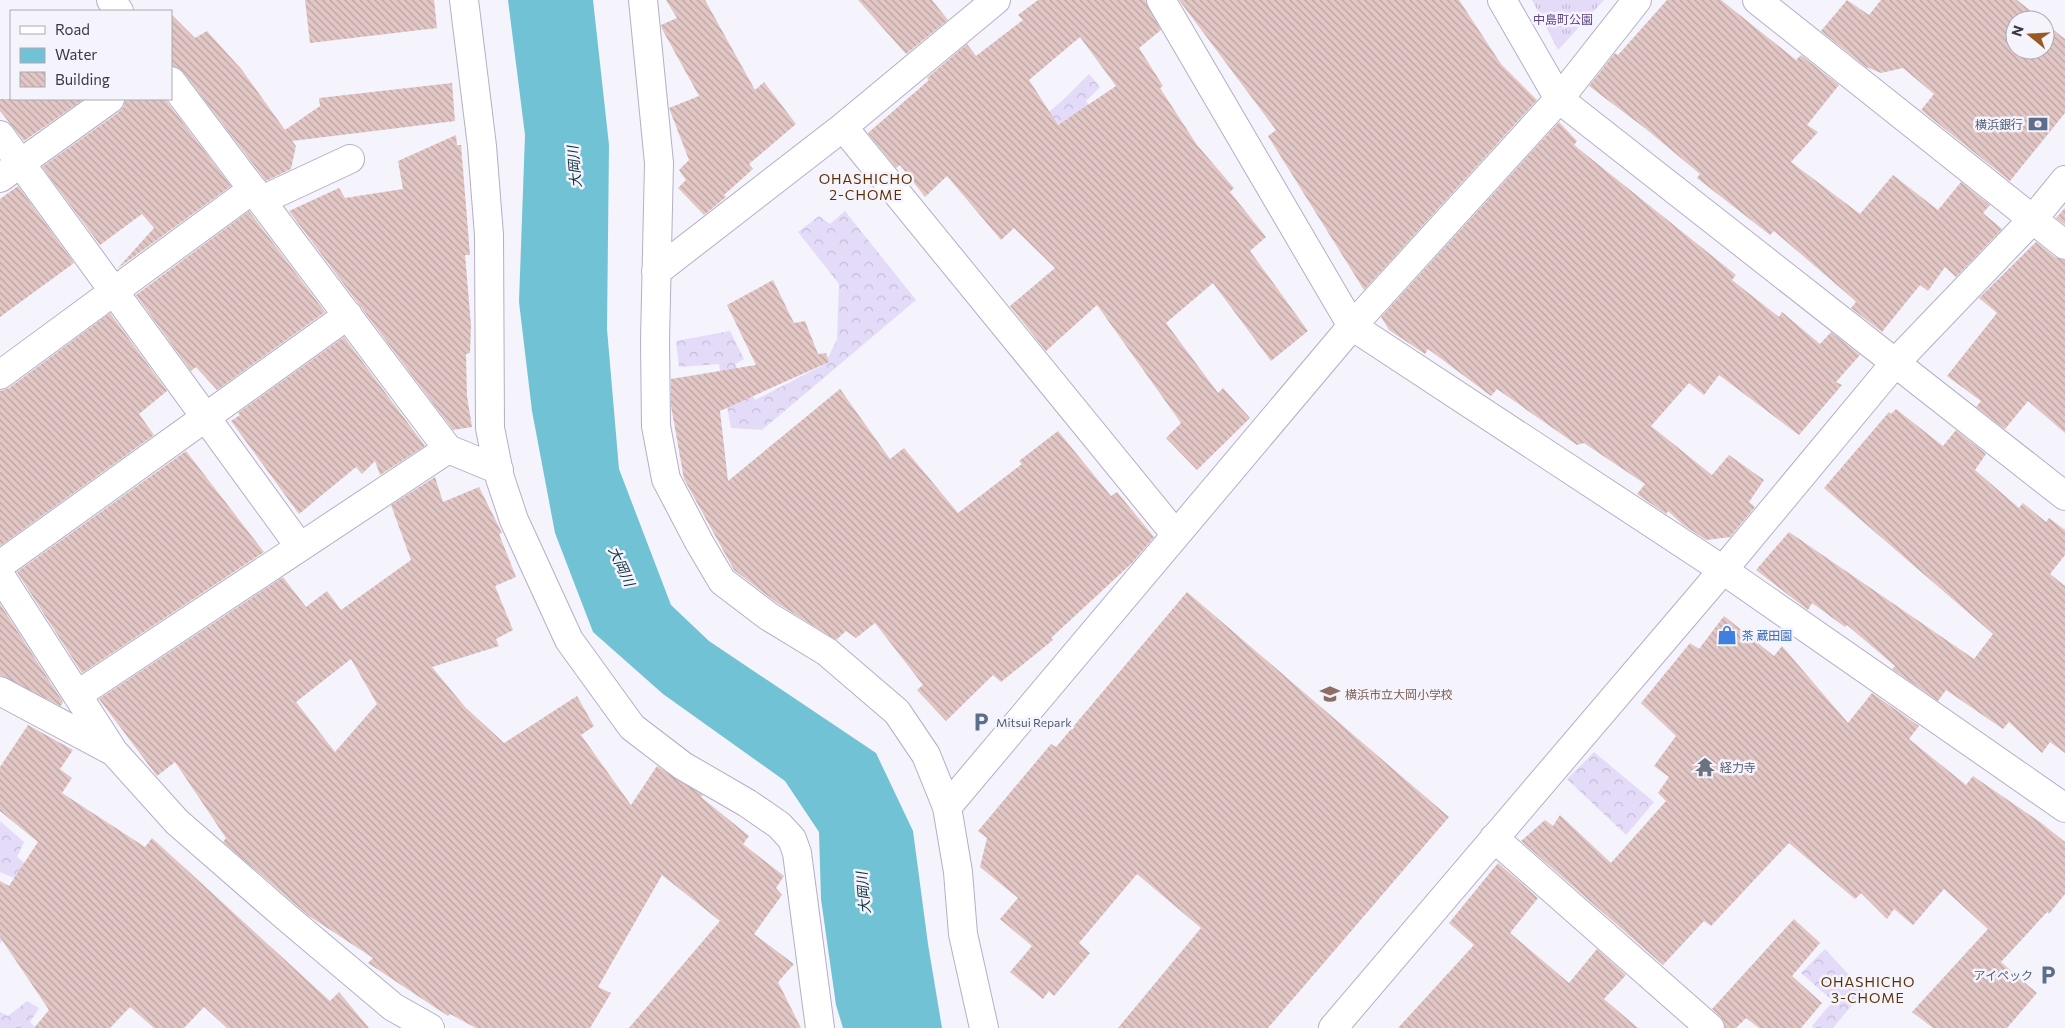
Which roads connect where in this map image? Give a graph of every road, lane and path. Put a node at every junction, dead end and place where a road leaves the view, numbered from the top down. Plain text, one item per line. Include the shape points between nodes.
1 (464, 0) edge
2 (642, 0) edge
3 (996, 0) edge
4 (1160, 0) edge
5 (1502, 0) edge
6 (1637, 0) edge
7 (1757, 0) edge
8 (172, 82) edge
9 (1560, 99) junction
10 (109, 100) edge
11 (843, 127) junction
12 (0, 135) edge
13 (350, 159) dead end
14 (10, 170) edge
15 (2065, 180) edge
16 (258, 195) junction
17 (2033, 219) junction
18 (2065, 245) edge
19 (656, 272) junction
20 (115, 290) junction
21 (348, 315) junction
22 (1352, 326) junction
23 (1895, 364) junction
24 (0, 375) edge
25 (207, 418) junction
26 (448, 449) junction
27 (499, 470) junction
28 (2065, 496) edge
29 (1176, 536) junction
30 (300, 547) junction
31 (0, 565) edge
32 (1724, 570) junction
33 (0, 574) edge
34 (0, 691) edge
35 (77, 695) junction
36 (114, 752) junction
37 (947, 807) junction
38 (2065, 808) edge
39 (1494, 838) junction
40 (430, 1028) edge
41 (820, 1028) edge
42 (984, 1028) edge
43 (1333, 1028) edge
44 (1710, 1028) edge

1 - 27 street via 482,146 488,235 490,428
2 - 19 street via 659,163
3 - 11 street
4 - 22 street
5 - 9 street
6 - 9 street
7 - 17 street
8 - 16 street
9 - 22 street
9 - 23 street
10 - 14 street
11 - 19 street
11 - 29 street
12 - 14 street
13 - 16 street
14 - 20 street
15 - 17 street
16 - 20 street
16 - 21 street
17 - 18 street
17 - 23 street
19 - 37 street via 656,426 666,478 698,542 722,580 768,616 827,652 896,712 926,755
20 - 24 street
20 - 25 street
21 - 25 street
21 - 26 street
22 - 29 street
22 - 32 street
23 - 28 street
23 - 32 street
25 - 30 street
25 - 31 street
26 - 27 street
26 - 30 street
27 - 41 street via 514,520 569,640 632,727 683,766 779,825 792,839 797,853
29 - 37 street
30 - 35 street
32 - 38 street
32 - 39 street
33 - 35 street
34 - 36 street
35 - 36 street
36 - 40 street via 177,822 393,1007
37 - 42 street via 958,872 963,934
39 - 43 street
39 - 44 street

